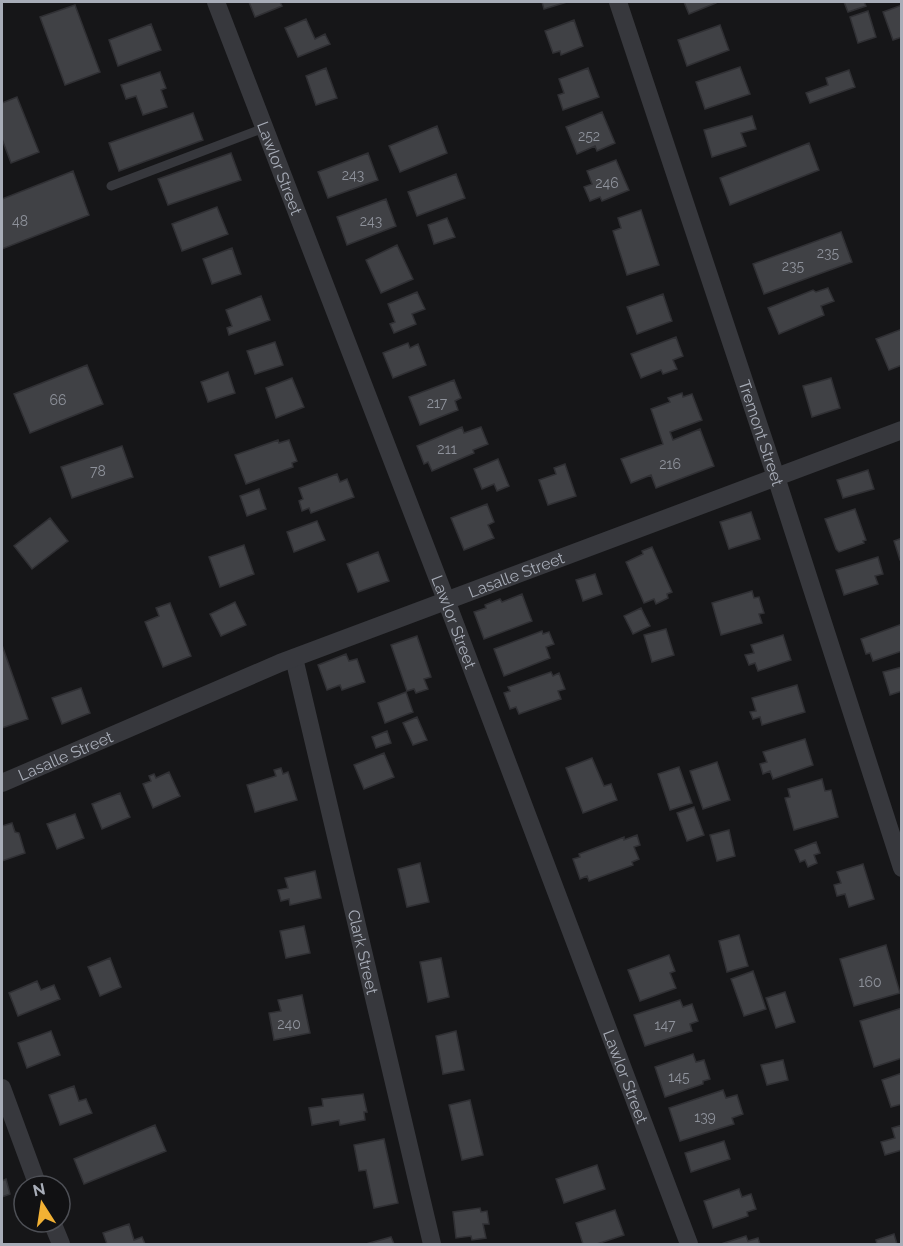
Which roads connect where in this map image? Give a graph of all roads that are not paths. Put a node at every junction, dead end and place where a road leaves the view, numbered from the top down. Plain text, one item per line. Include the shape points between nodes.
1 (216, 2) edge
2 (618, 2) edge
3 (264, 128) junction
4 (111, 186) dead end
5 (902, 430) edge
6 (776, 477) junction
7 (446, 600) junction
8 (294, 658) junction
9 (2, 783) edge
10 (902, 868) edge
11 (2, 1088) edge
12 (34, 1174) edge
13 (432, 1245) edge
14 (689, 1245) edge

1 - 3 street, Lawlor Street
2 - 6 street, Tremont Street
3 - 4 lane
3 - 7 street, Lawlor Street
5 - 6 street, Lasalle Street
6 - 7 street, Lasalle Street
6 - 10 street, Tremont Street
7 - 8 street, Lasalle Street
7 - 14 street, Lawlor Street
8 - 9 street, Lasalle Street
8 - 13 street, Clark Street
11 - 12 street

